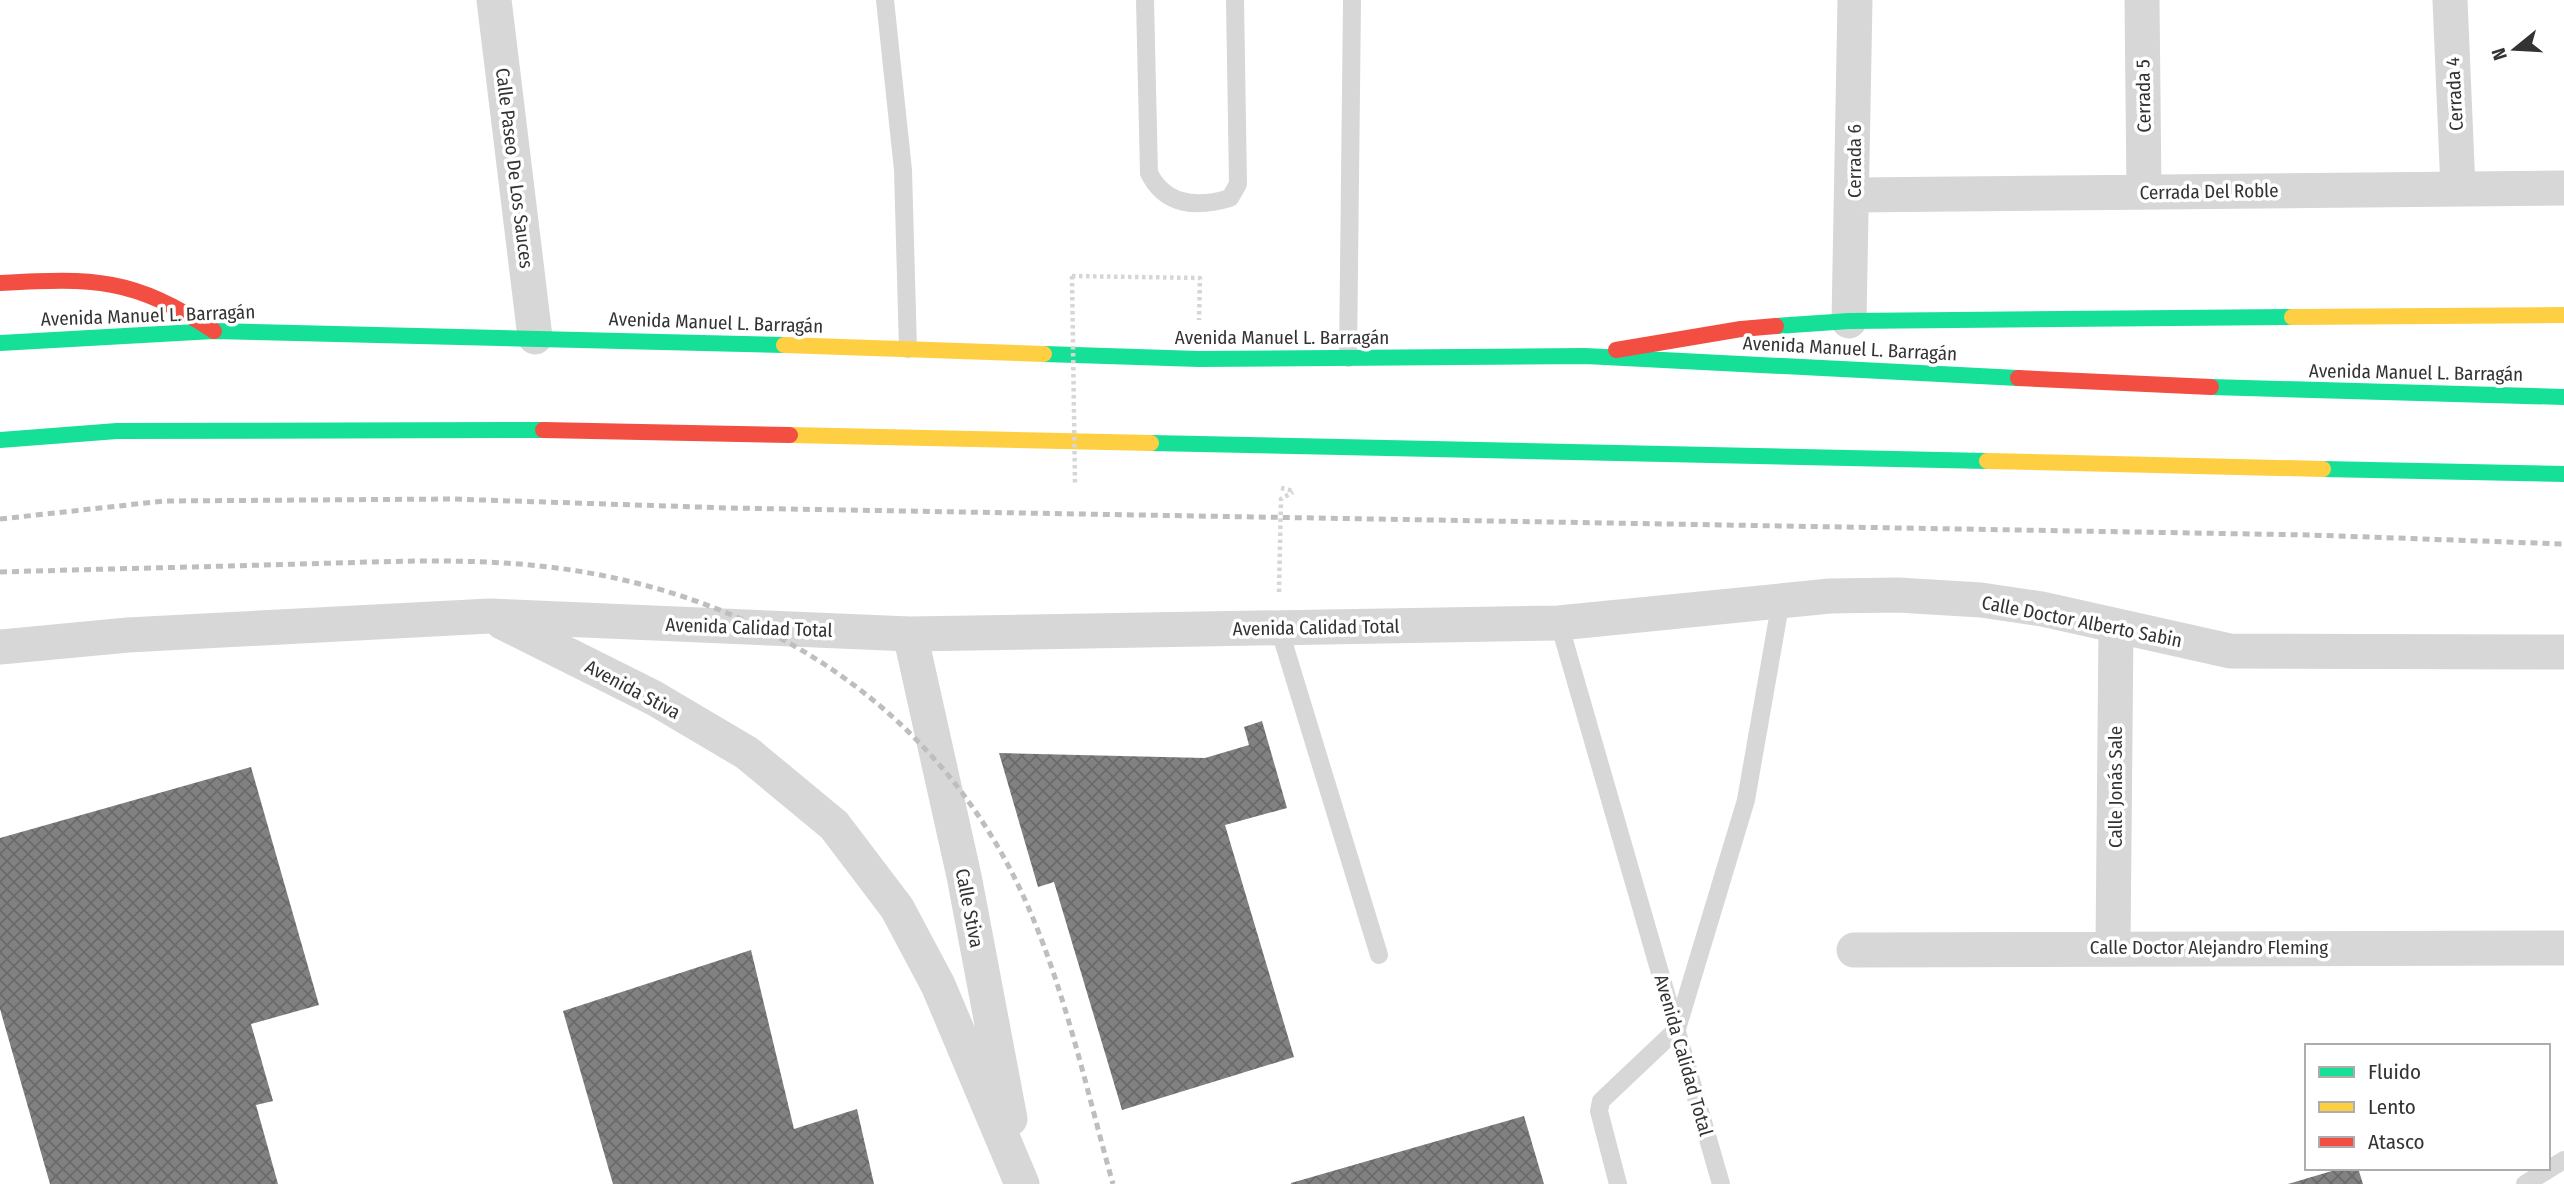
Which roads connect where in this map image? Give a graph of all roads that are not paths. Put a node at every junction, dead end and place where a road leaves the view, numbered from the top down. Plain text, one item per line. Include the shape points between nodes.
1 (494, 0) edge
2 (885, 0) edge
3 (1145, 0) edge
4 (1235, 0) edge
5 (1352, 0) edge
6 (1855, 0) edge
7 (2142, 0) edge
8 (2450, 0) edge
9 (2564, 188) edge
10 (2458, 189) junction
11 (2144, 192) junction
12 (1854, 195) junction
13 (0, 282) edge
14 (2564, 315) edge
15 (1849, 321) junction
16 (214, 331) junction
17 (536, 337) junction
18 (0, 343) edge
19 (908, 349) junction
20 (1585, 356) junction
21 (1348, 358) junction
22 (2564, 397) edge
23 (0, 440) edge
24 (2564, 474) edge
25 (1781, 600) junction
26 (489, 616) junction
27 (1559, 623) junction
28 (1279, 628) junction
29 (2116, 628) junction
30 (910, 634) junction
31 (0, 647) edge
32 (2564, 652) edge
33 (2113, 947) junction
34 (2564, 948) edge
35 (1854, 950) dead end
36 (1378, 955) dead end
37 (1677, 1029) junction
38 (2548, 1170) edge
39 (1022, 1184) edge
40 (1618, 1184) edge
41 (1721, 1184) edge
42 (2525, 1184) edge

1 - 17 street, Calle Paseo De Los Sauces
2 - 19 lane via 903,170
3 - 4 lane via 1149,173 1158,191 1174,201 1215,203 1230,198 1238,184
5 - 21 lane
6 - 12 street, Cerrada 6
7 - 11 street, Cerrada 5
8 - 10 street, Cerrada 4
9 - 10 street, Cerrada Del Roble
10 - 11 street, Cerrada Del Roble
11 - 12 street, Cerrada Del Roble
12 - 15 street, Cerrada 6
13 - 16 main road via 69,280 140,290
14 - 15 main road
15 - 20 main road via 1741,329
16 - 17 main road, Avenida Manuel L. Barragán
16 - 18 main road, Avenida Manuel L. Barragán
17 - 19 main road, Avenida Manuel L. Barragán
19 - 21 main road, Avenida Manuel L. Barragán via 1199,359
20 - 21 main road, Avenida Manuel L. Barragán
20 - 22 main road, Avenida Manuel L. Barragán via 2222,388
23 - 24 main road via 117,430 471,428
25 - 27 street, Calle Doctor Alberto Sabin
25 - 29 street, Calle Doctor Alberto Sabin via 1830,596 1981,600 2042,609
25 - 37 lane via 1746,800
26 - 30 street, Avenida Calidad Total
26 - 31 street, Avenida Stiva via 128,635
26 - 39 street, Avenida Stiva via 654,698 747,753 834,825 897,908 938,985
27 - 28 street, Avenida Calidad Total
27 - 37 lane, Avenida Calidad Total
28 - 30 street, Avenida Calidad Total
28 - 36 lane
29 - 32 street, Calle Doctor Alberto Sabin via 2231,651
29 - 33 street, Calle Jonás Sale
30 - 39 street, Calle Stiva via 964,876
33 - 34 street, Calle Doctor Alejandro Fleming
33 - 35 street, Calle Doctor Alejandro Fleming
37 - 40 lane via 1601,1101 1599,1111
37 - 41 lane, Avenida Calidad Total
38 - 42 lane

